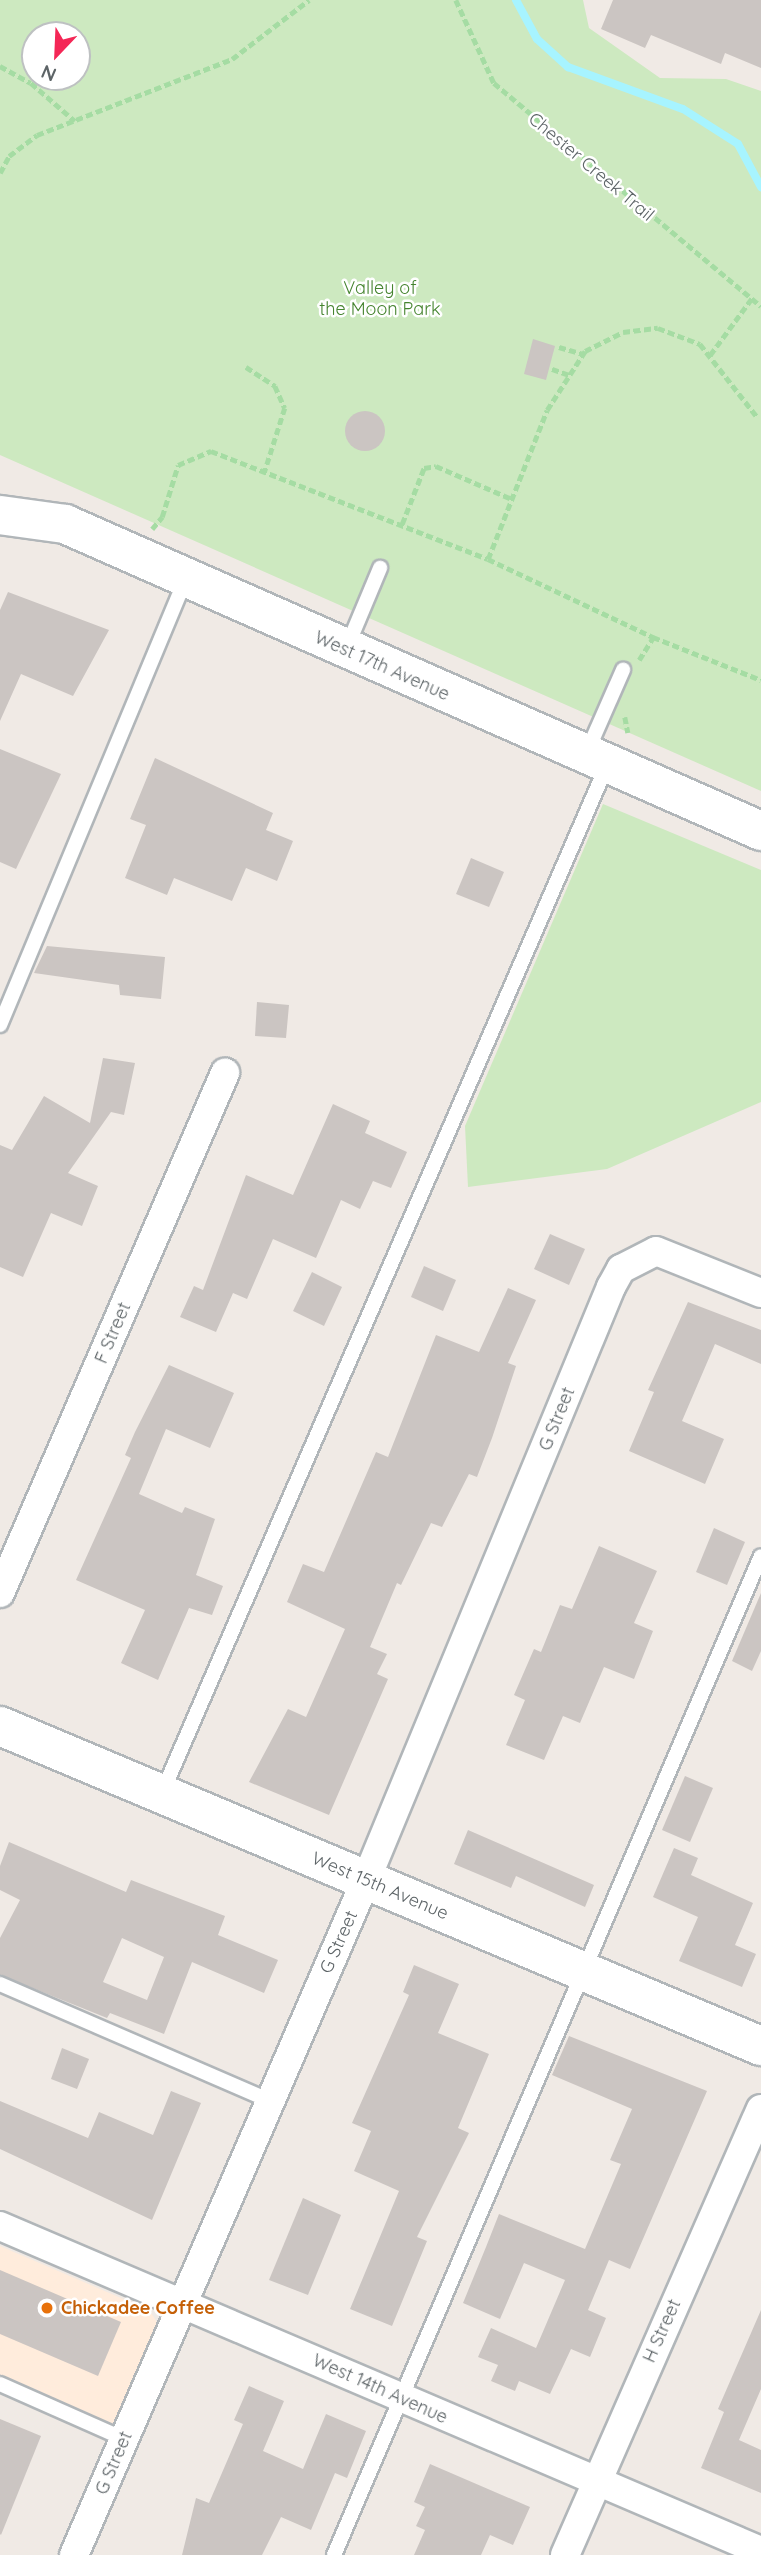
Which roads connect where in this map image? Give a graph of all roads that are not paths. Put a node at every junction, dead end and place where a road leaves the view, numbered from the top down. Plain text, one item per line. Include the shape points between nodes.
1 (0, 515) edge
2 (380, 568) dead end
3 (186, 578) junction
4 (346, 649) junction
5 (623, 670) dead end
6 (596, 760) junction
7 (761, 831) edge
8 (0, 1025) edge
9 (225, 1073) dead end
10 (761, 1293) edge
11 (761, 1556) edge
12 (0, 1593) edge
13 (0, 1726) edge
14 (162, 1794) junction
15 (366, 1881) junction
16 (587, 1973) junction
17 (0, 1984) edge
18 (761, 2046) edge
19 (270, 2101) junction
20 (761, 2109) edge
21 (0, 2226) edge
22 (185, 2303) junction
23 (0, 2384) edge
24 (401, 2398) junction
25 (124, 2439) junction
26 (596, 2483) junction
27 (761, 2551) edge
28 (74, 2555) edge
29 (334, 2555) edge
30 (565, 2555) edge

1 - 3 main road, West 17th Avenue via 65,524
2 - 4 lane
3 - 4 main road, West 17th Avenue
3 - 8 lane
4 - 6 main road, West 17th Avenue
5 - 6 lane
6 - 7 main road, West 17th Avenue
6 - 14 lane
9 - 12 street, F Street
10 - 15 street, G Street via 656,1251 638,1256 621,1269
11 - 16 lane
13 - 14 main road, West 15th Avenue
14 - 15 main road, West 15th Avenue
15 - 16 main road, West 15th Avenue
15 - 19 street, G Street
16 - 18 main road, West 15th Avenue
16 - 24 lane
17 - 19 lane
19 - 22 street, G Street
20 - 26 street, H Street
21 - 22 street, West 14th Avenue
22 - 24 street, West 14th Avenue
22 - 25 street, G Street
23 - 25 lane
24 - 26 street, West 14th Avenue
24 - 29 lane
25 - 28 street, G Street
26 - 27 street, West 14th Avenue
26 - 30 street, H Street

